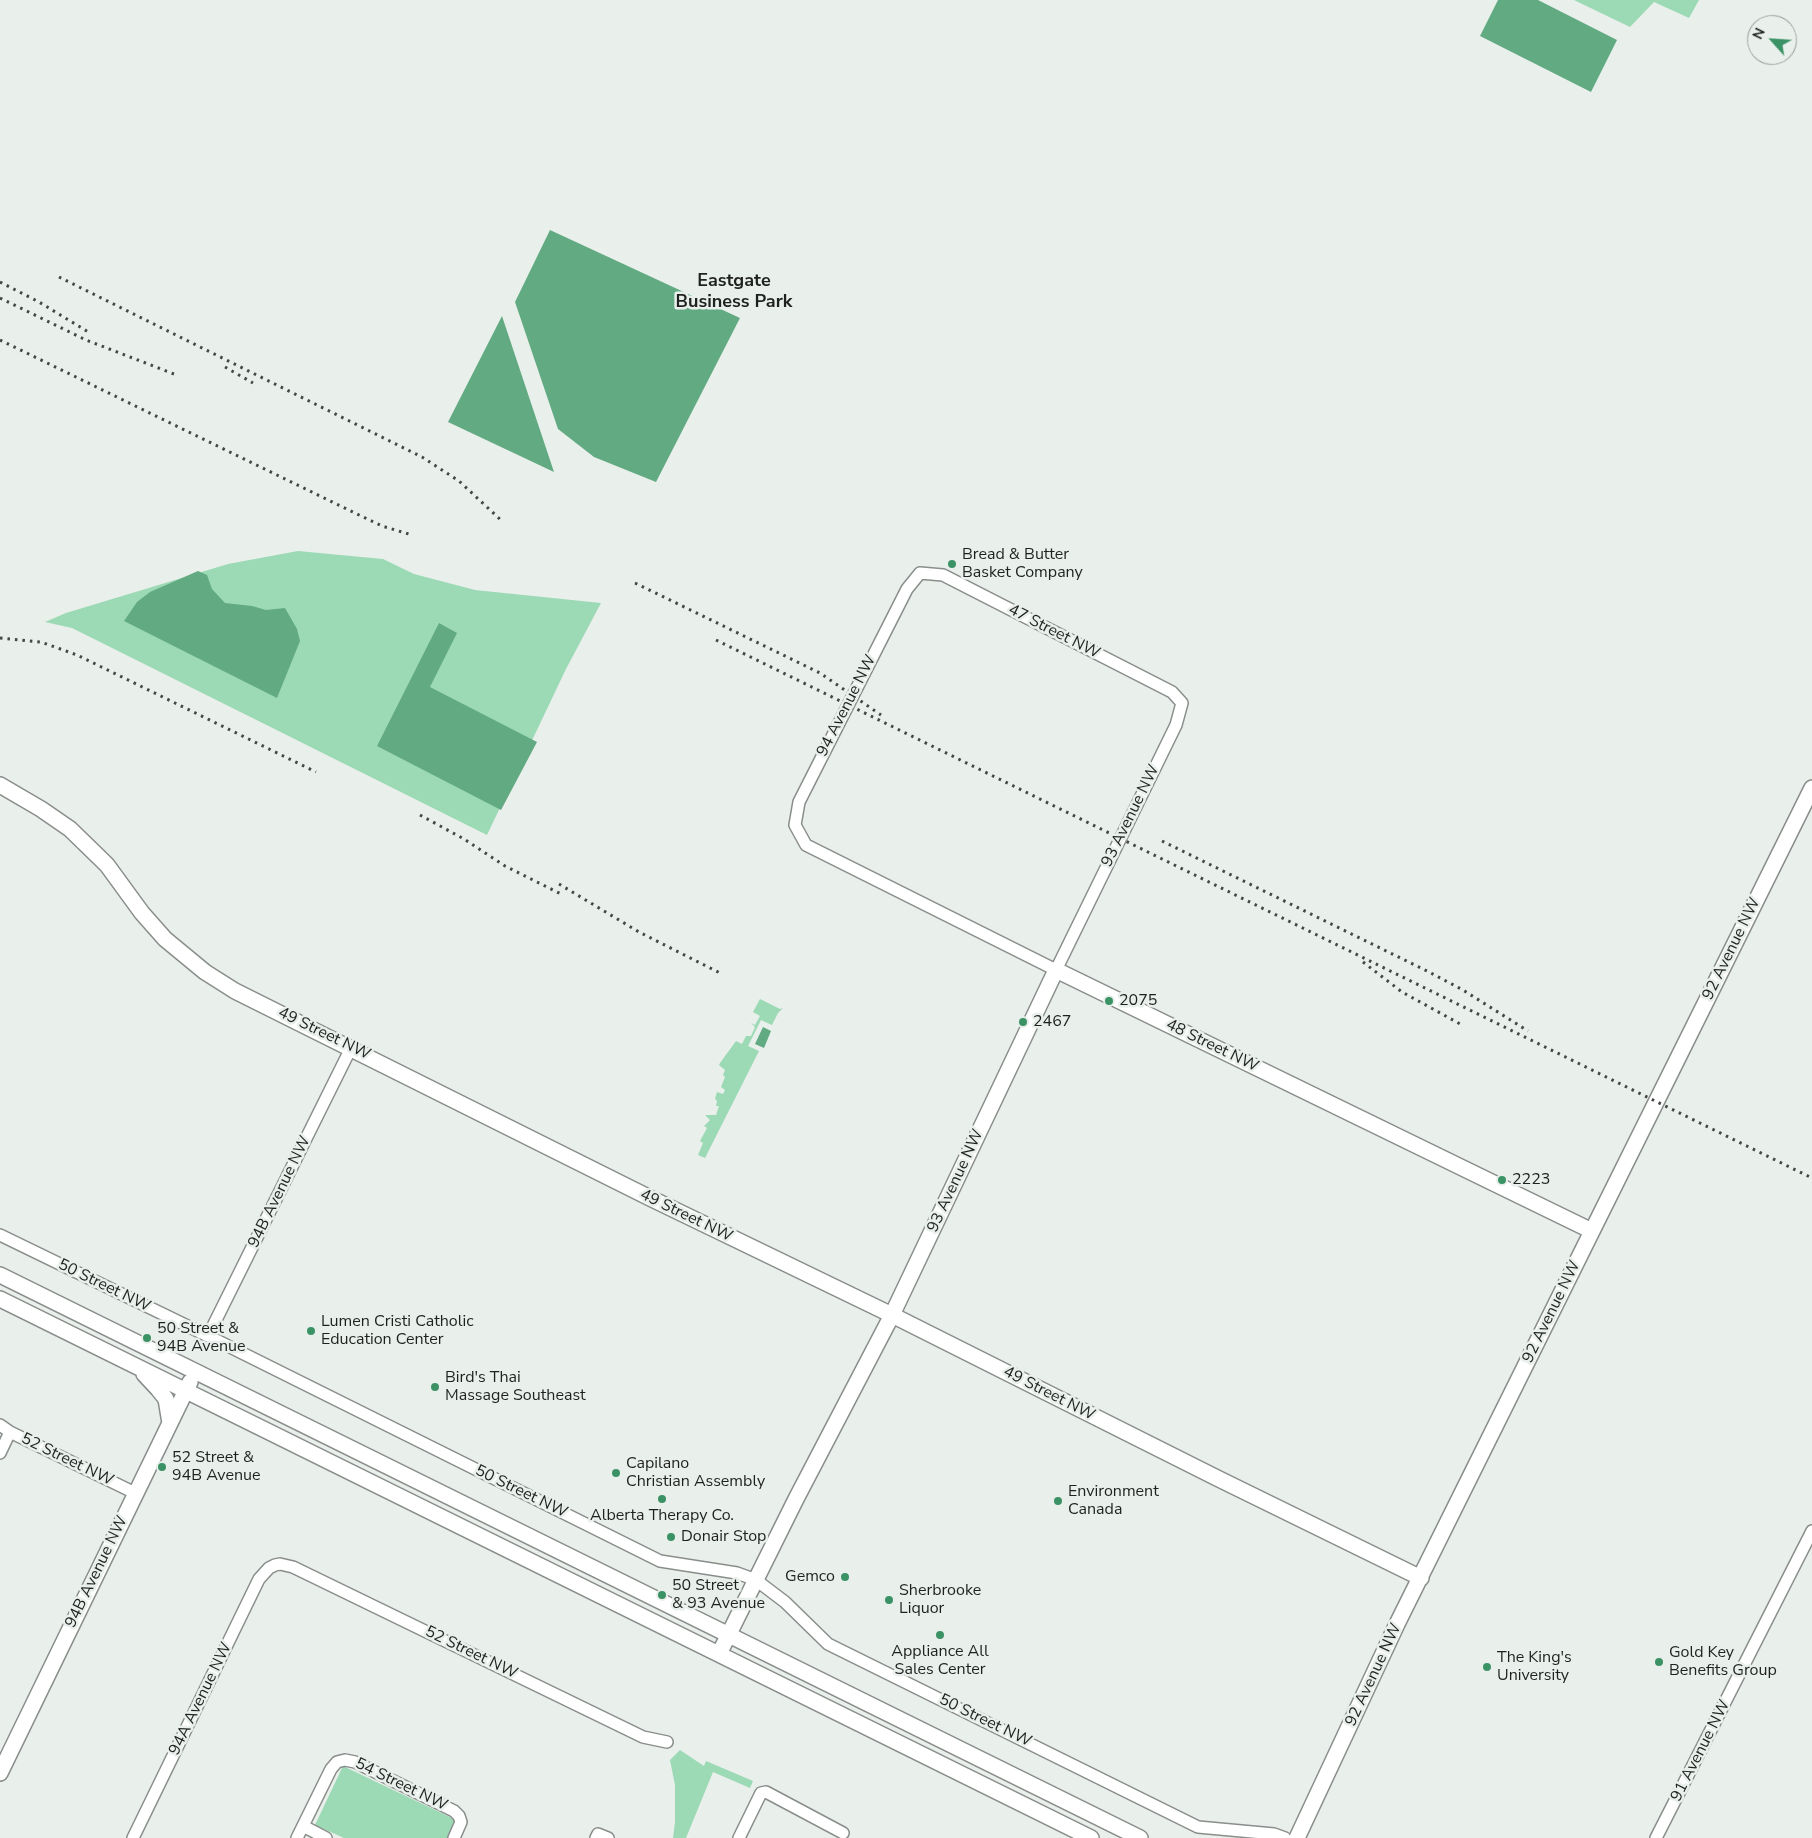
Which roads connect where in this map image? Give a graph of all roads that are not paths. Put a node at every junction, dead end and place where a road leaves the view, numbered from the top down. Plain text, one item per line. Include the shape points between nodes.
1 (920, 573) joint
2 (1182, 703) joint
3 (0, 785) edge
4 (1812, 788) edge
5 (806, 845) joint
6 (1056, 970) junction
7 (351, 1048) junction
8 (1592, 1231) junction
9 (0, 1235) edge
10 (0, 1275) edge
11 (0, 1299) edge
12 (892, 1315) junction
13 (208, 1336) junction
14 (136, 1366) junction
15 (195, 1372) junction
16 (186, 1390) junction
17 (170, 1423) junction
18 (0, 1425) edge
19 (10, 1432) junction
20 (0, 1453) edge
21 (135, 1493) junction
22 (1812, 1530) edge
23 (275, 1564) joint
24 (1421, 1578) junction
25 (756, 1580) junction
26 (729, 1635) junction
27 (719, 1654) junction
28 (667, 1742) dead end
29 (5, 1748) edge
30 (0, 1773) edge
31 (303, 1826) junction
32 (843, 1833) dead end
33 (133, 1838) edge
34 (298, 1838) edge
35 (326, 1838) edge
36 (454, 1838) edge
37 (739, 1838) edge
38 (1091, 1838) edge
39 (1140, 1838) edge
40 (1286, 1838) edge
41 (1297, 1838) edge
42 (1656, 1838) edge

1 - 2 street, 47 Street NW via 943,575 1172,692
1 - 5 street, 94 Avenue NW via 907,589 799,802 796,826
2 - 6 street, 93 Avenue NW via 1176,725
3 - 7 main road, 49 Street NW via 41,809 84,841 154,927 205,972 236,991
4 - 8 main road, 92 Avenue NW
5 - 6 street, 48 Street NW
6 - 8 main road, 48 Street NW
6 - 12 main road, 93 Avenue NW
7 - 12 main road, 49 Street NW via 639,1193
7 - 13 street, 94B Avenue NW
8 - 24 main road, 92 Avenue NW
9 - 13 street, 50 Street NW
10 - 15 main road
11 - 14 main road
12 - 24 main road, 49 Street NW
12 - 25 main road, 93 Avenue NW
13 - 25 street, 50 Street NW via 660,1561 737,1573
14 - 16 main road
14 - 17 main road via 166,1399
15 - 16 main road, 94B Avenue NW
15 - 26 main road
16 - 17 main road, 94B Avenue NW
16 - 27 main road
17 - 21 main road, 94B Avenue NW
18 - 19 street, 52 Street NW
19 - 20 street
19 - 21 street, 52 Street NW
21 - 29 main road, 94B Avenue NW
22 - 42 street, 91 Avenue NW
23 - 28 street, 52 Street NW via 292,1567 643,1737
23 - 33 street, 94A Avenue NW via 259,1579
24 - 41 main road, 92 Avenue NW
25 - 26 main road, 93 Avenue NW
25 - 40 street, 50 Street NW via 785,1602 828,1644 1198,1827
26 - 27 main road, 93 Avenue NW
26 - 39 main road
27 - 38 main road
29 - 30 main road, 94B Avenue NW
31 - 34 street
31 - 35 street
31 - 36 street, 54 Street NW via 331,1769 341,1760 355,1762 450,1809 459,1816 460,1822
32 - 37 street via 766,1792 761,1793

